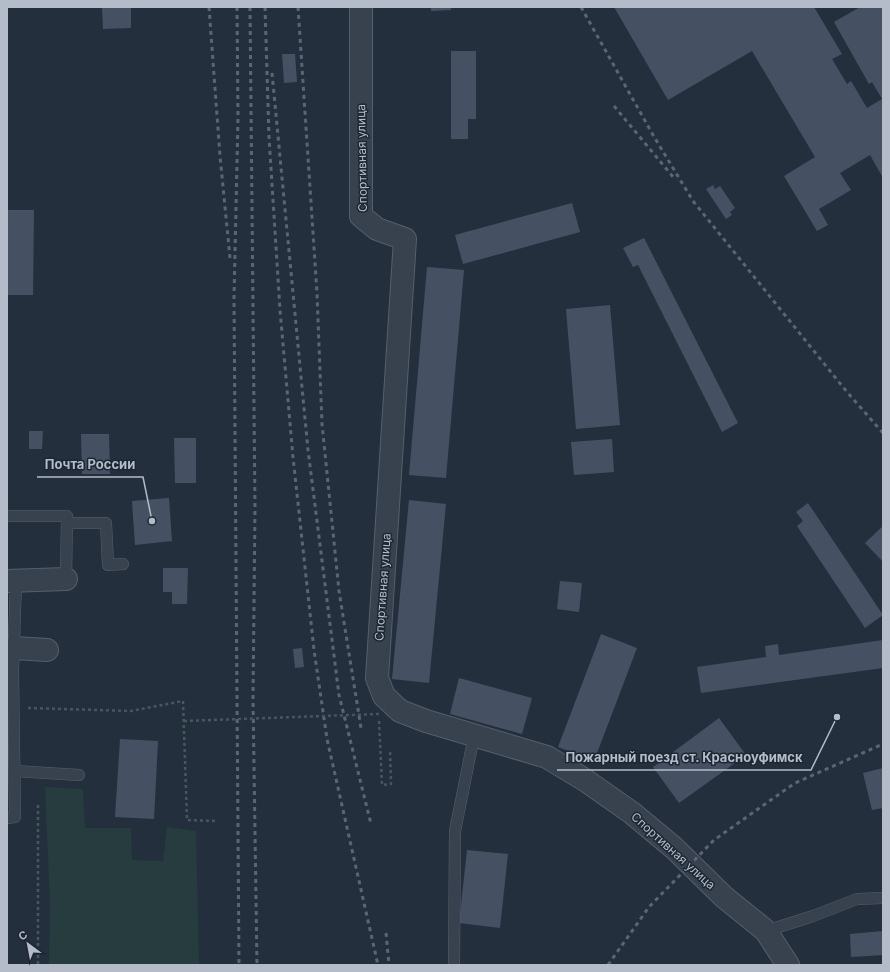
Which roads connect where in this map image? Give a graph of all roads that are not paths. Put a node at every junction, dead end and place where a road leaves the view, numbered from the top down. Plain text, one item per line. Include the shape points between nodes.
1 (360, 7) edge
2 (7, 516) edge
3 (67, 523) junction
4 (123, 564) dead end
5 (66, 579) joint
6 (12, 581) edge
7 (14, 648) junction
8 (47, 650) dead end
9 (10, 671) edge
10 (474, 736) junction
11 (15, 771) junction
12 (79, 775) dead end
13 (7, 818) edge
14 (883, 898) edge
15 (766, 931) junction
16 (454, 965) edge
17 (788, 965) edge

1 - 10 street, Спортивная улица via 361,216 377,229 404,239 377,678 384,696 400,711
2 - 3 lane via 67,516
3 - 4 lane via 106,523 108,565
3 - 5 lane
5 - 6 street
6 - 7 lane
7 - 8 street
7 - 9 lane
9 - 11 lane via 14,708
10 - 15 street, Спортивная улица via 547,757 585,780 632,813 674,848 724,897
10 - 16 lane via 455,831
11 - 12 lane
11 - 13 lane via 15,817
14 - 15 lane via 856,899
15 - 17 street, Спортивная улица

